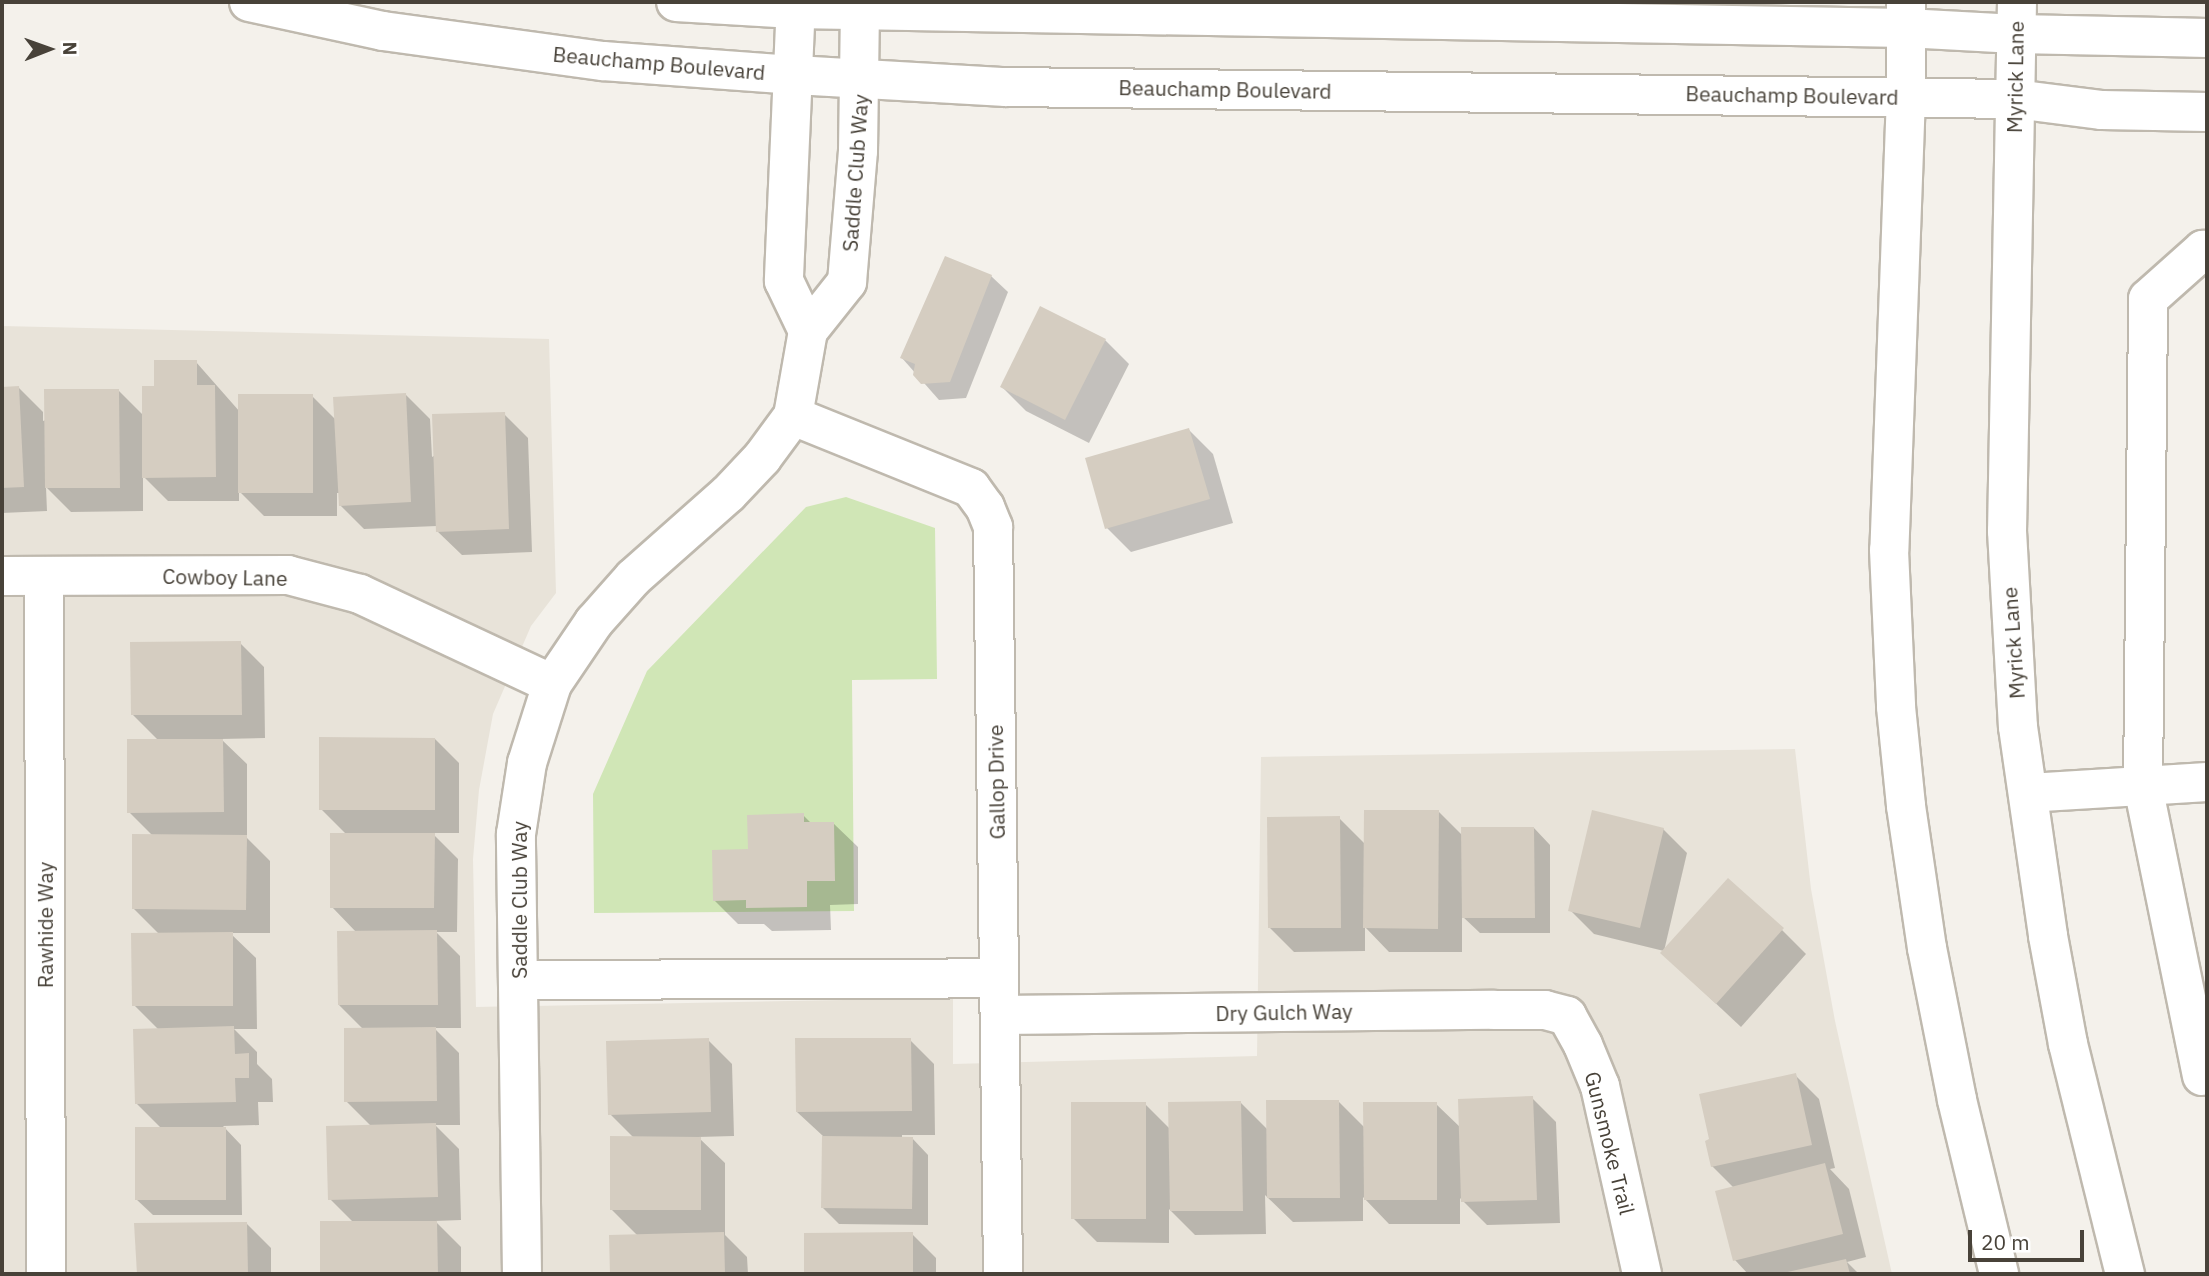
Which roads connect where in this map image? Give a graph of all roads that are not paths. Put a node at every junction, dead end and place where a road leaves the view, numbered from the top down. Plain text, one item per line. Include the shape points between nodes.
1 (249, 2) edge
2 (677, 2) edge
3 (795, 6) edge
4 (860, 6) edge
5 (1906, 15) edge
6 (2016, 18) edge
7 (2207, 38) edge
8 (795, 75) junction
9 (861, 78) junction
10 (1906, 96) junction
11 (2015, 99) junction
12 (2207, 113) edge
13 (2207, 250) edge
14 (808, 331) junction
15 (793, 415) junction
16 (2, 576) edge
17 (44, 576) junction
18 (552, 684) junction
19 (2207, 782) edge
20 (2143, 786) junction
21 (2028, 793) junction
22 (999, 978) junction
23 (519, 980) junction
24 (1000, 1015) junction
25 (1567, 1016) joint
26 (2202, 1076) dead end
27 (46, 1274) edge
28 (522, 1274) edge
29 (1003, 1274) edge
30 (1642, 1274) edge
31 (1999, 1274) edge
32 (2125, 1274) edge

1 - 8 street, Beauchamp Boulevard via 383,32 603,61
2 - 3 street
3 - 4 street
3 - 8 street
4 - 5 street
4 - 9 street, Saddle Club Way
5 - 6 street
5 - 10 street
6 - 7 street
6 - 11 street, Myrick Lane
8 - 9 street, Beauchamp Boulevard
8 - 14 street via 784,281
9 - 10 street, Beauchamp Boulevard via 1006,87
9 - 14 street, Saddle Club Way via 847,282
10 - 11 street, Beauchamp Boulevard
10 - 31 street via 1889,550 1896,707 1930,960 1957,1100
11 - 12 street, Beauchamp Boulevard via 2102,110
11 - 21 street, Myrick Lane via 2007,531 2010,629
13 - 20 street via 2148,299
14 - 15 street, Saddle Club Way
15 - 18 street, Saddle Club Way via 729,494 633,578 594,622
15 - 22 street, Gallop Drive via 971,488 993,527
16 - 17 street, Cowboy Lane
17 - 18 street, Cowboy Lane via 288,575 360,594
17 - 27 street, Rawhide Way
18 - 23 street, Saddle Club Way via 527,763 516,834
19 - 20 street
20 - 21 street
20 - 26 street
21 - 32 street, Myrick Lane via 2068,1044
22 - 23 street
22 - 24 street, Gallop Drive
23 - 28 street, Saddle Club Way
24 - 25 street, Dry Gulch Way via 1545,1010
24 - 29 street, Gallop Drive
25 - 30 street, Gunsmoke Trail via 1600,1086

